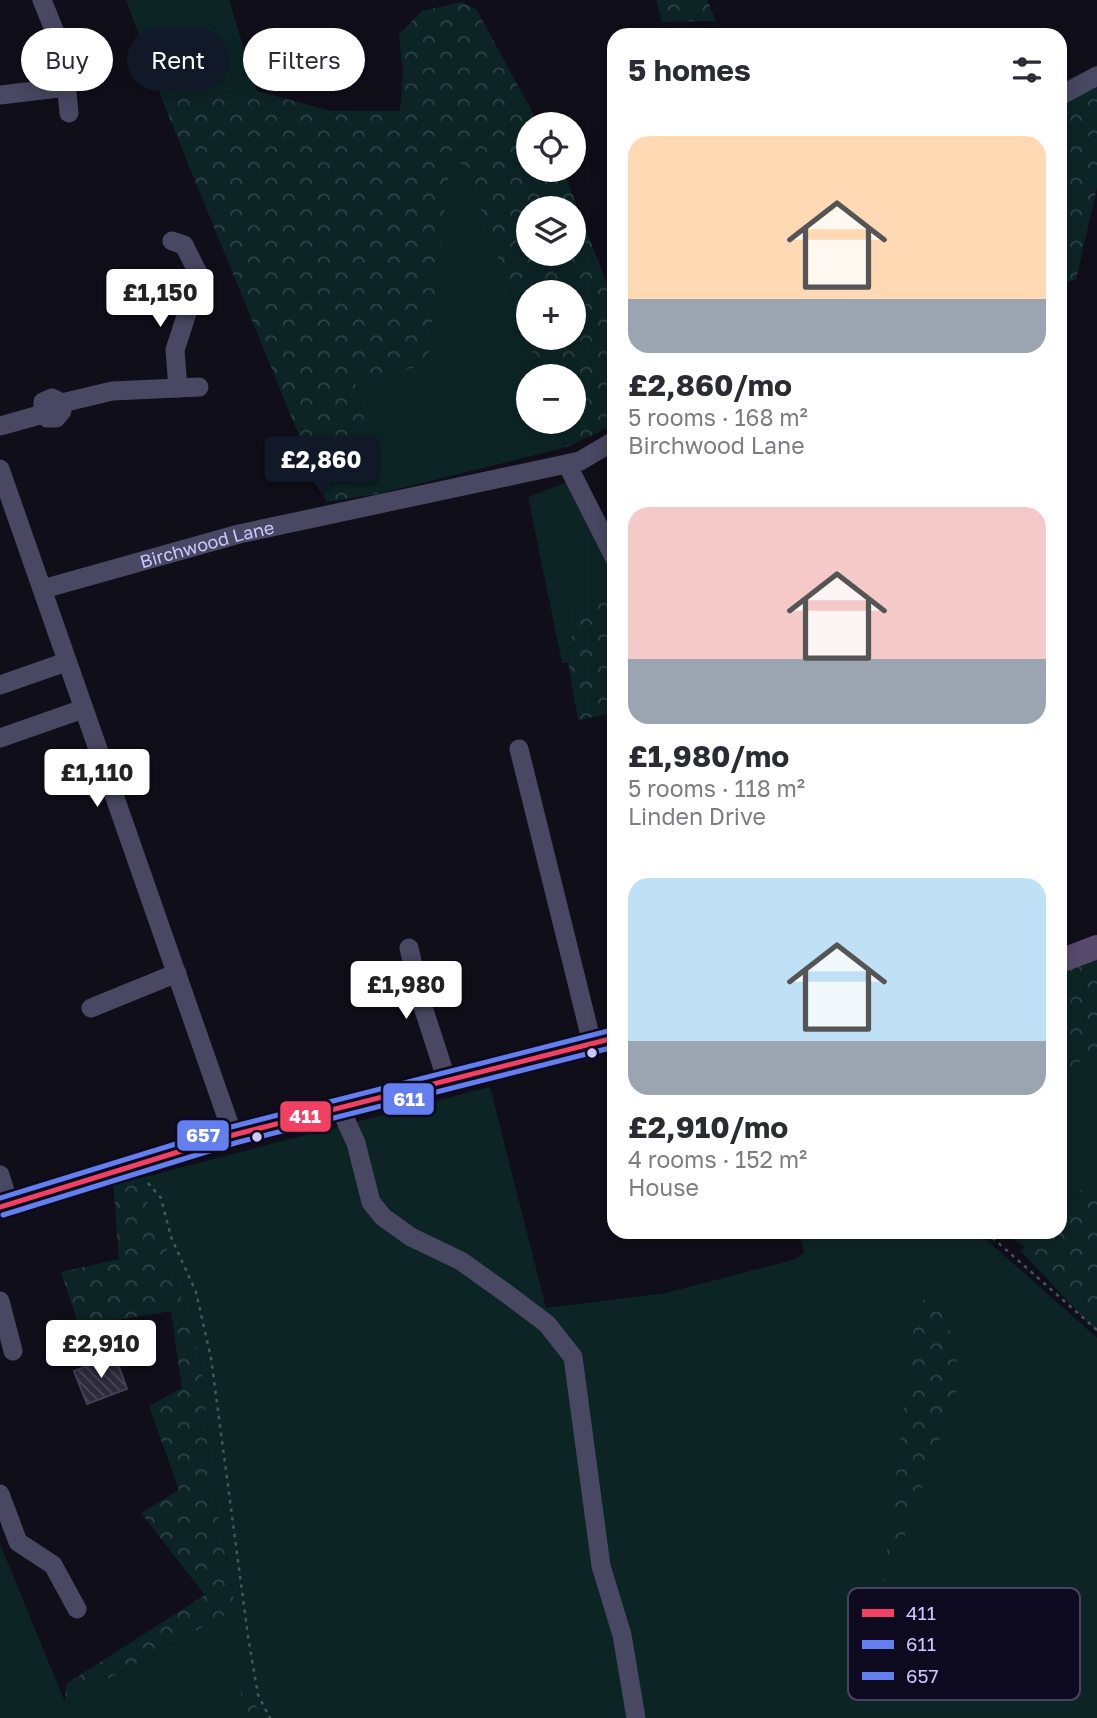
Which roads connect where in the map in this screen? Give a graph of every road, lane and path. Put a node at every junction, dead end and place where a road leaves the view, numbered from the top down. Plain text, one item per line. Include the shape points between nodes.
1 (42, 0) edge
2 (53, 28) edge
3 (1097, 76) edge
4 (29, 91) edge
5 (67, 91) edge
6 (1067, 92) edge
7 (0, 94) edge
8 (69, 113) dead end
9 (172, 241) dead end
10 (200, 387) dead end
11 (178, 388) junction
12 (0, 426) edge
13 (607, 445) edge
14 (567, 464) junction
15 (0, 469) edge
16 (607, 543) edge
17 (43, 590) junction
18 (66, 662) junction
19 (0, 685) edge
20 (83, 709) junction
21 (0, 738) edge
22 (519, 749) dead end
23 (1097, 947) edge
24 (409, 948) dead end
25 (1067, 958) edge
26 (177, 973) junction
27 (91, 1007) dead end
28 (603, 1040) edge
29 (447, 1081) junction
30 (340, 1108) junction
31 (233, 1135) junction
32 (140, 1164) junction
33 (0, 1175) edge
34 (4, 1206) edge
35 (994, 1239) edge
36 (0, 1301) edge
37 (1097, 1330) edge
38 (13, 1351) dead end
39 (0, 1494) edge
40 (77, 1609) dead end
41 (270, 1718) edge
42 (636, 1718) edge

1 - 2 street
3 - 6 street
4 - 7 street
5 - 8 street
9 - 11 street via 184,246 202,281 175,350
10 - 11 street
11 - 12 street via 113,391 62,404 56,418 43,414
13 - 14 street, Birchwood Lane
14 - 16 street
14 - 17 street, Birchwood Lane via 239,534
15 - 17 street
17 - 18 street
18 - 19 street
18 - 20 street
20 - 21 street
20 - 26 street
22 - 28 street
23 - 25 main road
24 - 29 street via 422,1007
26 - 27 street
26 - 31 street
28 - 29 main road
29 - 30 main road
30 - 31 main road
30 - 42 street via 356,1143 371,1202 383,1217 411,1237 461,1261 510,1296 547,1324 573,1357 601,1566 622,1635
31 - 32 main road
32 - 34 main road
32 - 41 path via 145,1179 161,1198 171,1237 196,1292 211,1357 258,1695
33 - 34 street
35 - 37 path
36 - 38 street
39 - 40 street via 18,1542 53,1565

